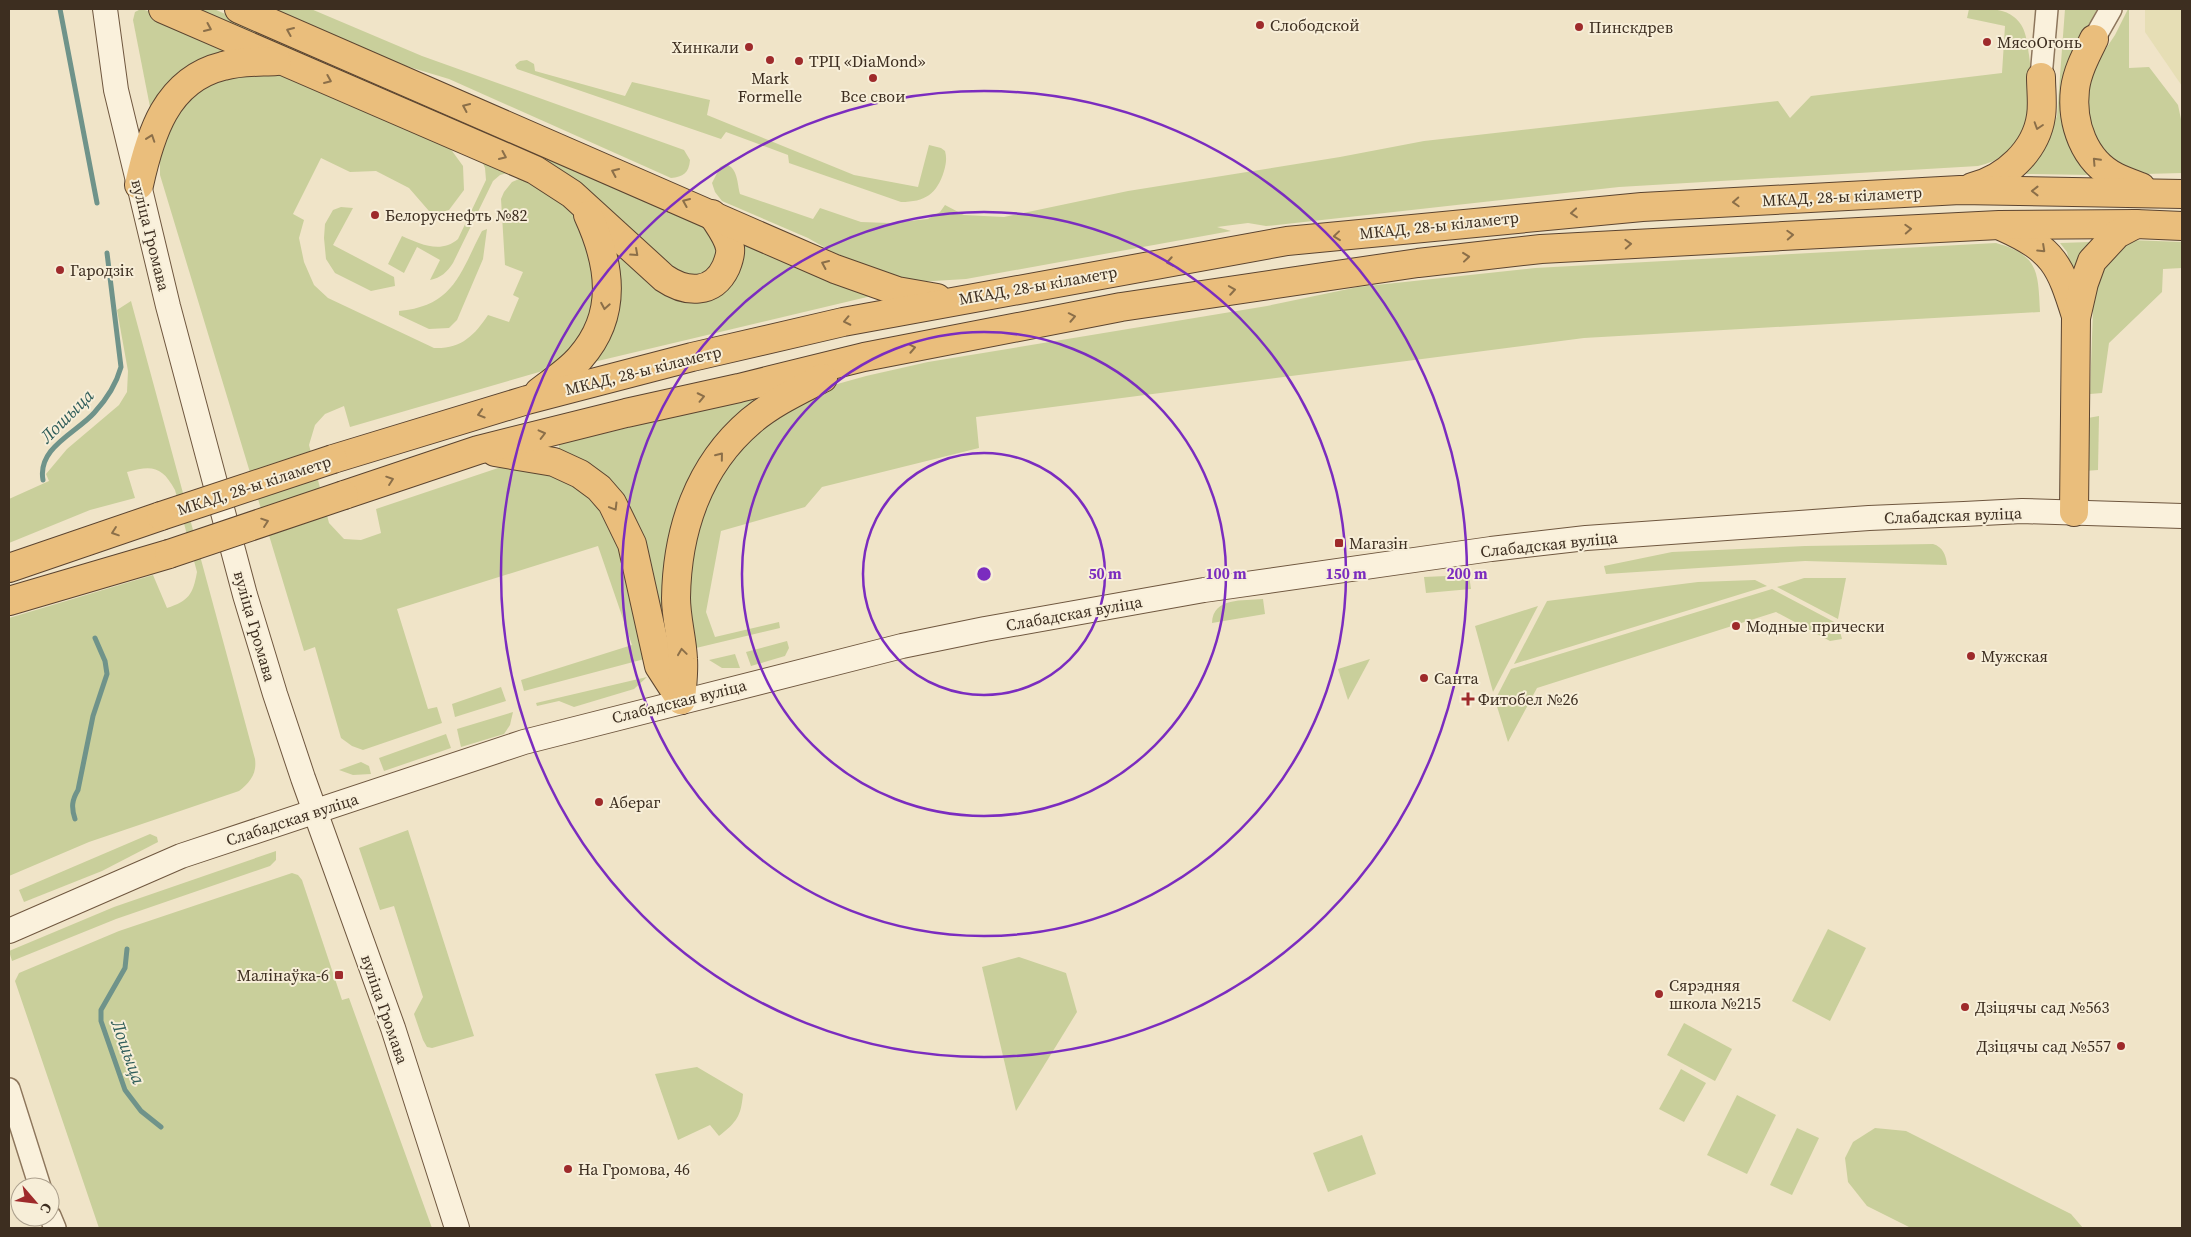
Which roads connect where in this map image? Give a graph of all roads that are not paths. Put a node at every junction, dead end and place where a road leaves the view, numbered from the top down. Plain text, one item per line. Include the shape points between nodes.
1 (105, 9) edge
2 (163, 9) edge
3 (239, 9) edge
4 (2047, 9) edge
5 (2111, 9) edge
6 (2094, 39) joint
7 (283, 61) junction
8 (2042, 77) joint
9 (138, 185) junction
10 (1960, 190) junction
11 (2154, 193) junction
12 (2182, 194) edge
13 (586, 209) junction
14 (712, 214) junction
15 (2136, 224) junction
16 (2000, 225) junction
17 (2182, 226) edge
18 (964, 298) junction
19 (2076, 318) junction
20 (864, 357) junction
21 (527, 400) junction
22 (478, 450) junction
23 (2074, 512) junction
24 (2182, 516) edge
25 (9, 568) edge
26 (9, 601) edge
27 (681, 700) junction
28 (314, 811) junction
29 (9, 931) edge
30 (9, 1089) edge
31 (37, 1177) edge
32 (457, 1228) edge

1 - 9 main road, вуліца Громава via 116,90
2 -> 7 highway
14 -> 3 highway
4 - 8 street
5 - 6 street
11 -> 6 highway via 2115,177 2086,150 2074,113 2075,89
9 -> 7 highway via 155,127 178,92 222,66
7 -> 13 highway via 535,170 572,194
8 -> 10 highway via 2041,117 2027,150 2001,176
9 - 28 main road, вуліца Громава via 245,595
11 -> 10 highway, МКАД, 28-ы кіламетр
10 -> 18 highway, МКАД, 28-ы кіламетр via 1642,207 1287,241
11 - 12 highway, МКАД, 28-ы кіламетр
13 -> 14 highway via 664,278 688,289 713,284 729,261 726,236
13 -> 21 highway via 606,267 608,290 604,313 590,346 579,360
18 -> 14 highway via 929,297 897,291 835,269
15 - 16 highway
15 - 17 highway
15 - 19 highway via 2117,234 2092,262
16 -> 19 highway via 2038,245 2054,261 2065,281
20 -> 16 highway via 1121,307 1437,260 1541,249
18 -> 21 highway, МКАД, 28-ы кіламетр via 692,357
19 - 23 highway
22 -> 20 highway
27 -> 20 highway via 684,660 676,600 678,562 684,526 709,469 750,422 784,398
21 -> 25 highway, МКАД, 28-ы кіламетр, bridge via 333,459
26 -> 22 highway, bridge via 169,554
22 -> 27 highway via 554,462 580,474 612,503 632,544 658,666
23 - 24 main road, Слабадская вуліца
23 - 27 main road, Слабадская вуліца via 1869,518 1586,538 1491,549 1204,590 985,629
27 - 28 main road, Слабадская вуліца via 524,742
28 - 29 main road, Слабадская вуліца via 181,856
28 - 32 main road, вуліца Громава via 393,1028
30 - 31 street

